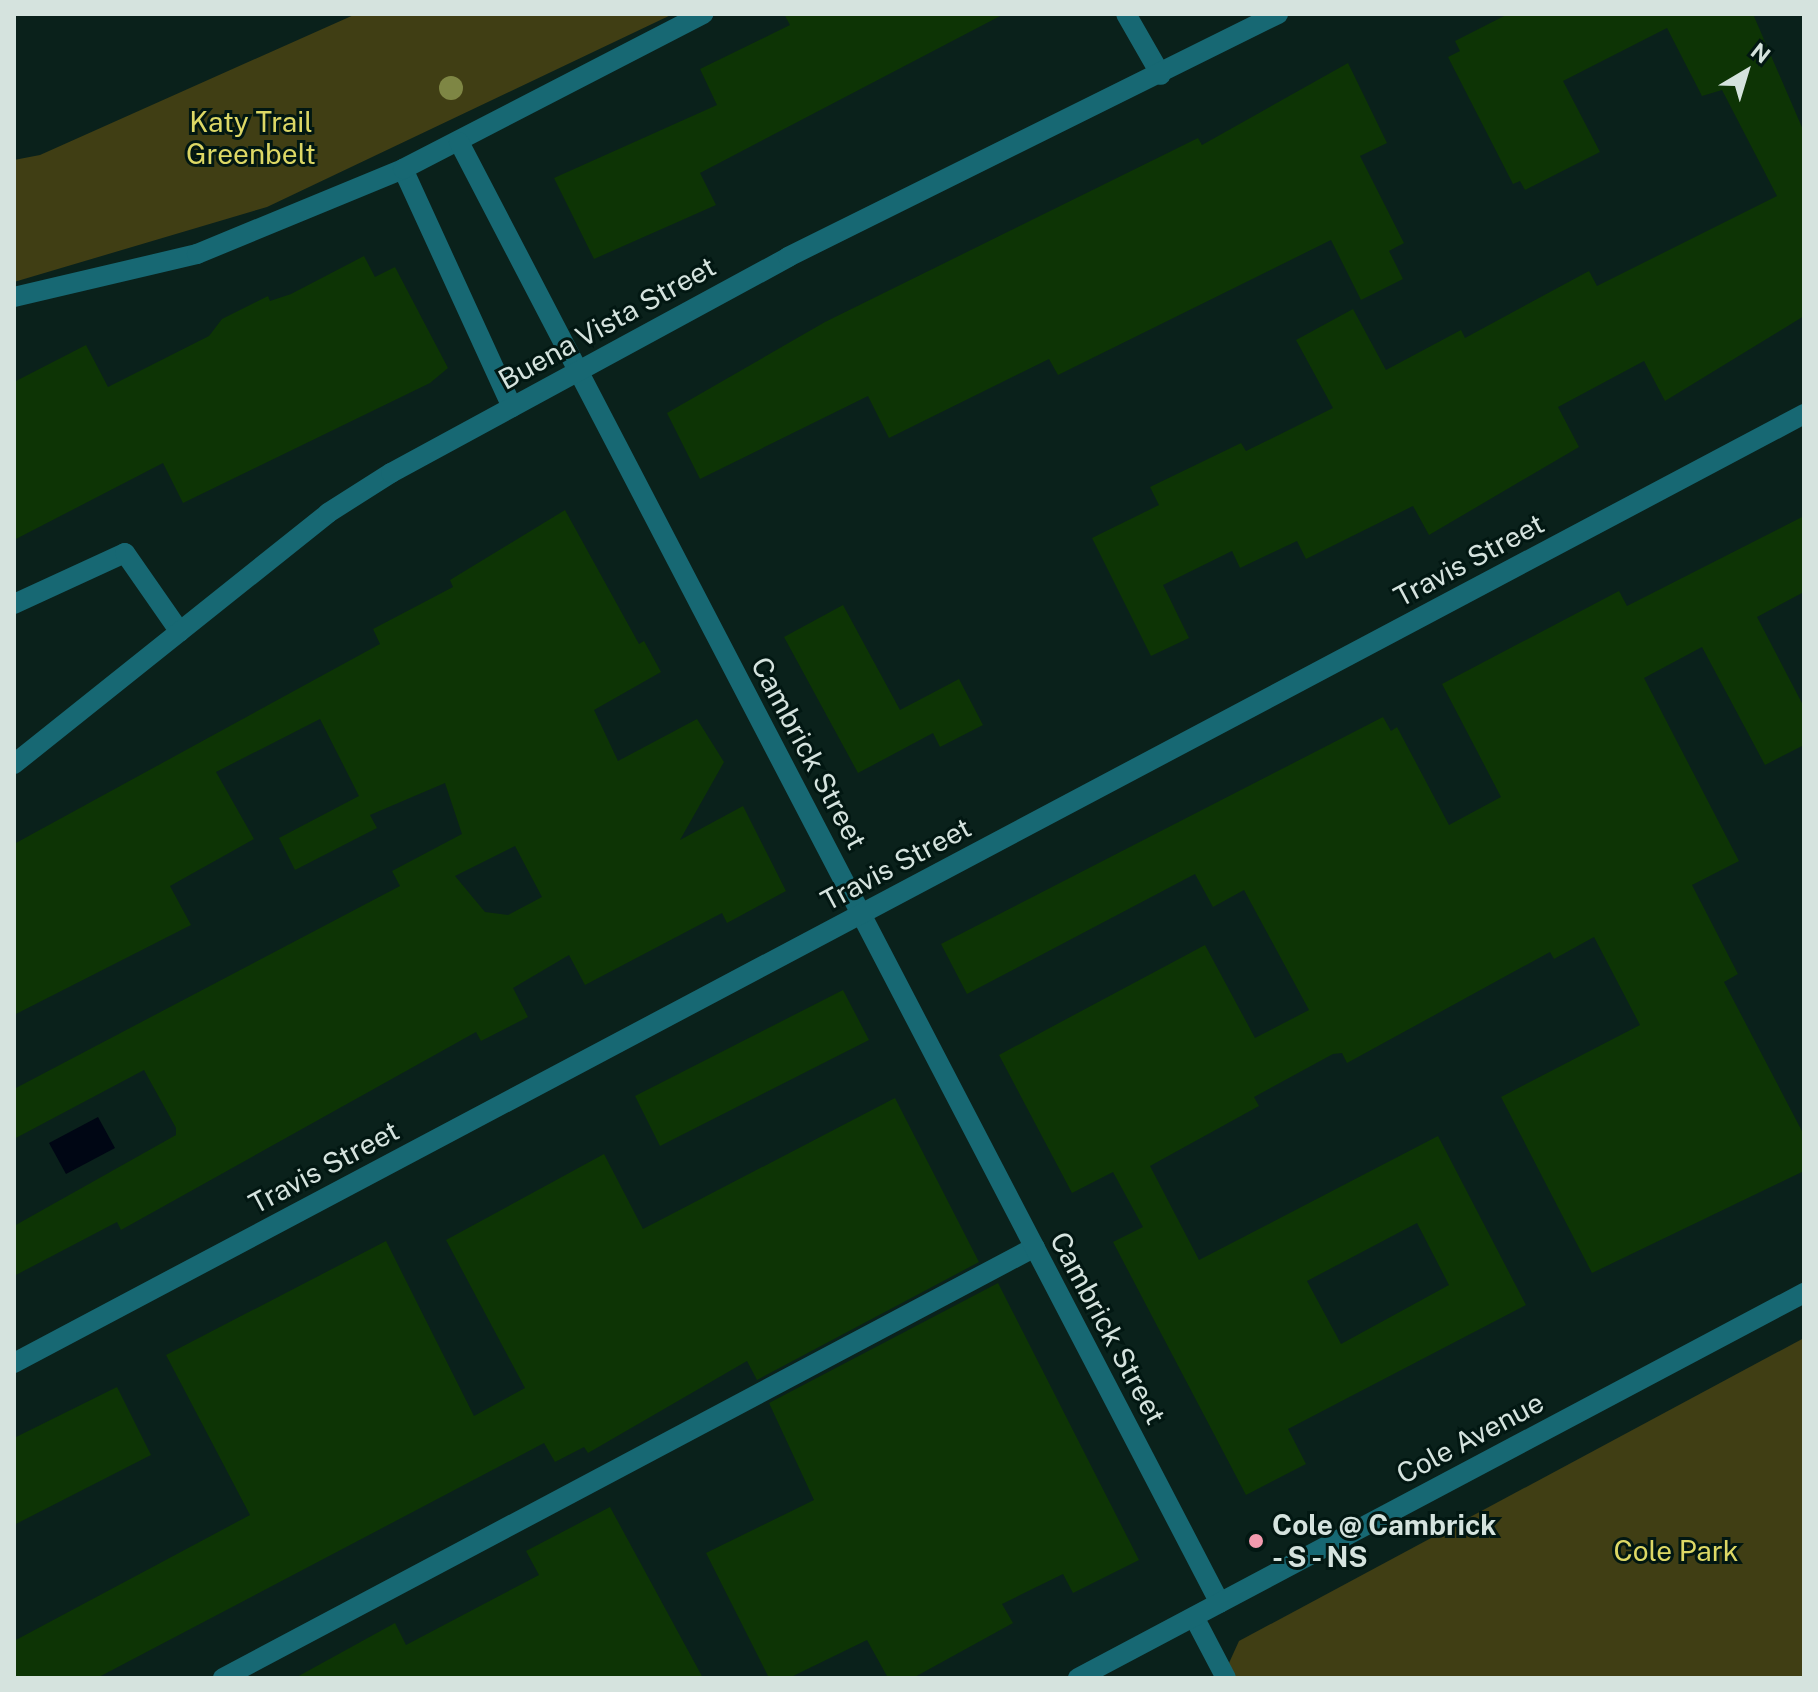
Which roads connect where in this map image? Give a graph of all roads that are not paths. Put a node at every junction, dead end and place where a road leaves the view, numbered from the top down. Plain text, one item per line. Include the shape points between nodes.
1 (703, 14) edge
2 (1126, 14) edge
3 (1278, 14) edge
4 (1161, 75) junction
5 (459, 142) junction
6 (403, 169) junction
7 (14, 297) edge
8 (580, 370) junction
9 (512, 407) junction
10 (1804, 414) edge
11 (14, 604) edge
12 (180, 632) junction
13 (14, 764) edge
14 (861, 914) junction
15 (1035, 1247) junction
16 (1804, 1293) edge
17 (14, 1363) edge
18 (1220, 1603) junction
19 (1194, 1617) junction
20 (223, 1678) edge
21 (1078, 1678) edge
22 (1226, 1678) edge

1 - 5 street
2 - 4 street
3 - 4 street, Buena Vista Street
4 - 8 street, Buena Vista Street via 788,257
5 - 6 street
5 - 8 street, Cambrick Street
6 - 7 street via 197,254
6 - 9 street
8 - 9 street, Buena Vista Street
8 - 14 street, Cambrick Street
9 - 12 street, Buena Vista Street via 328,513
10 - 14 street, Travis Street
11 - 12 street via 125,553
12 - 13 street, Buena Vista Street
14 - 15 street, Cambrick Street
14 - 17 street, Travis Street
15 - 18 street, Cambrick Street
15 - 20 street
16 - 18 street, Cole Avenue
18 - 19 street, Cole Avenue
19 - 21 street, Cole Avenue
19 - 22 street

